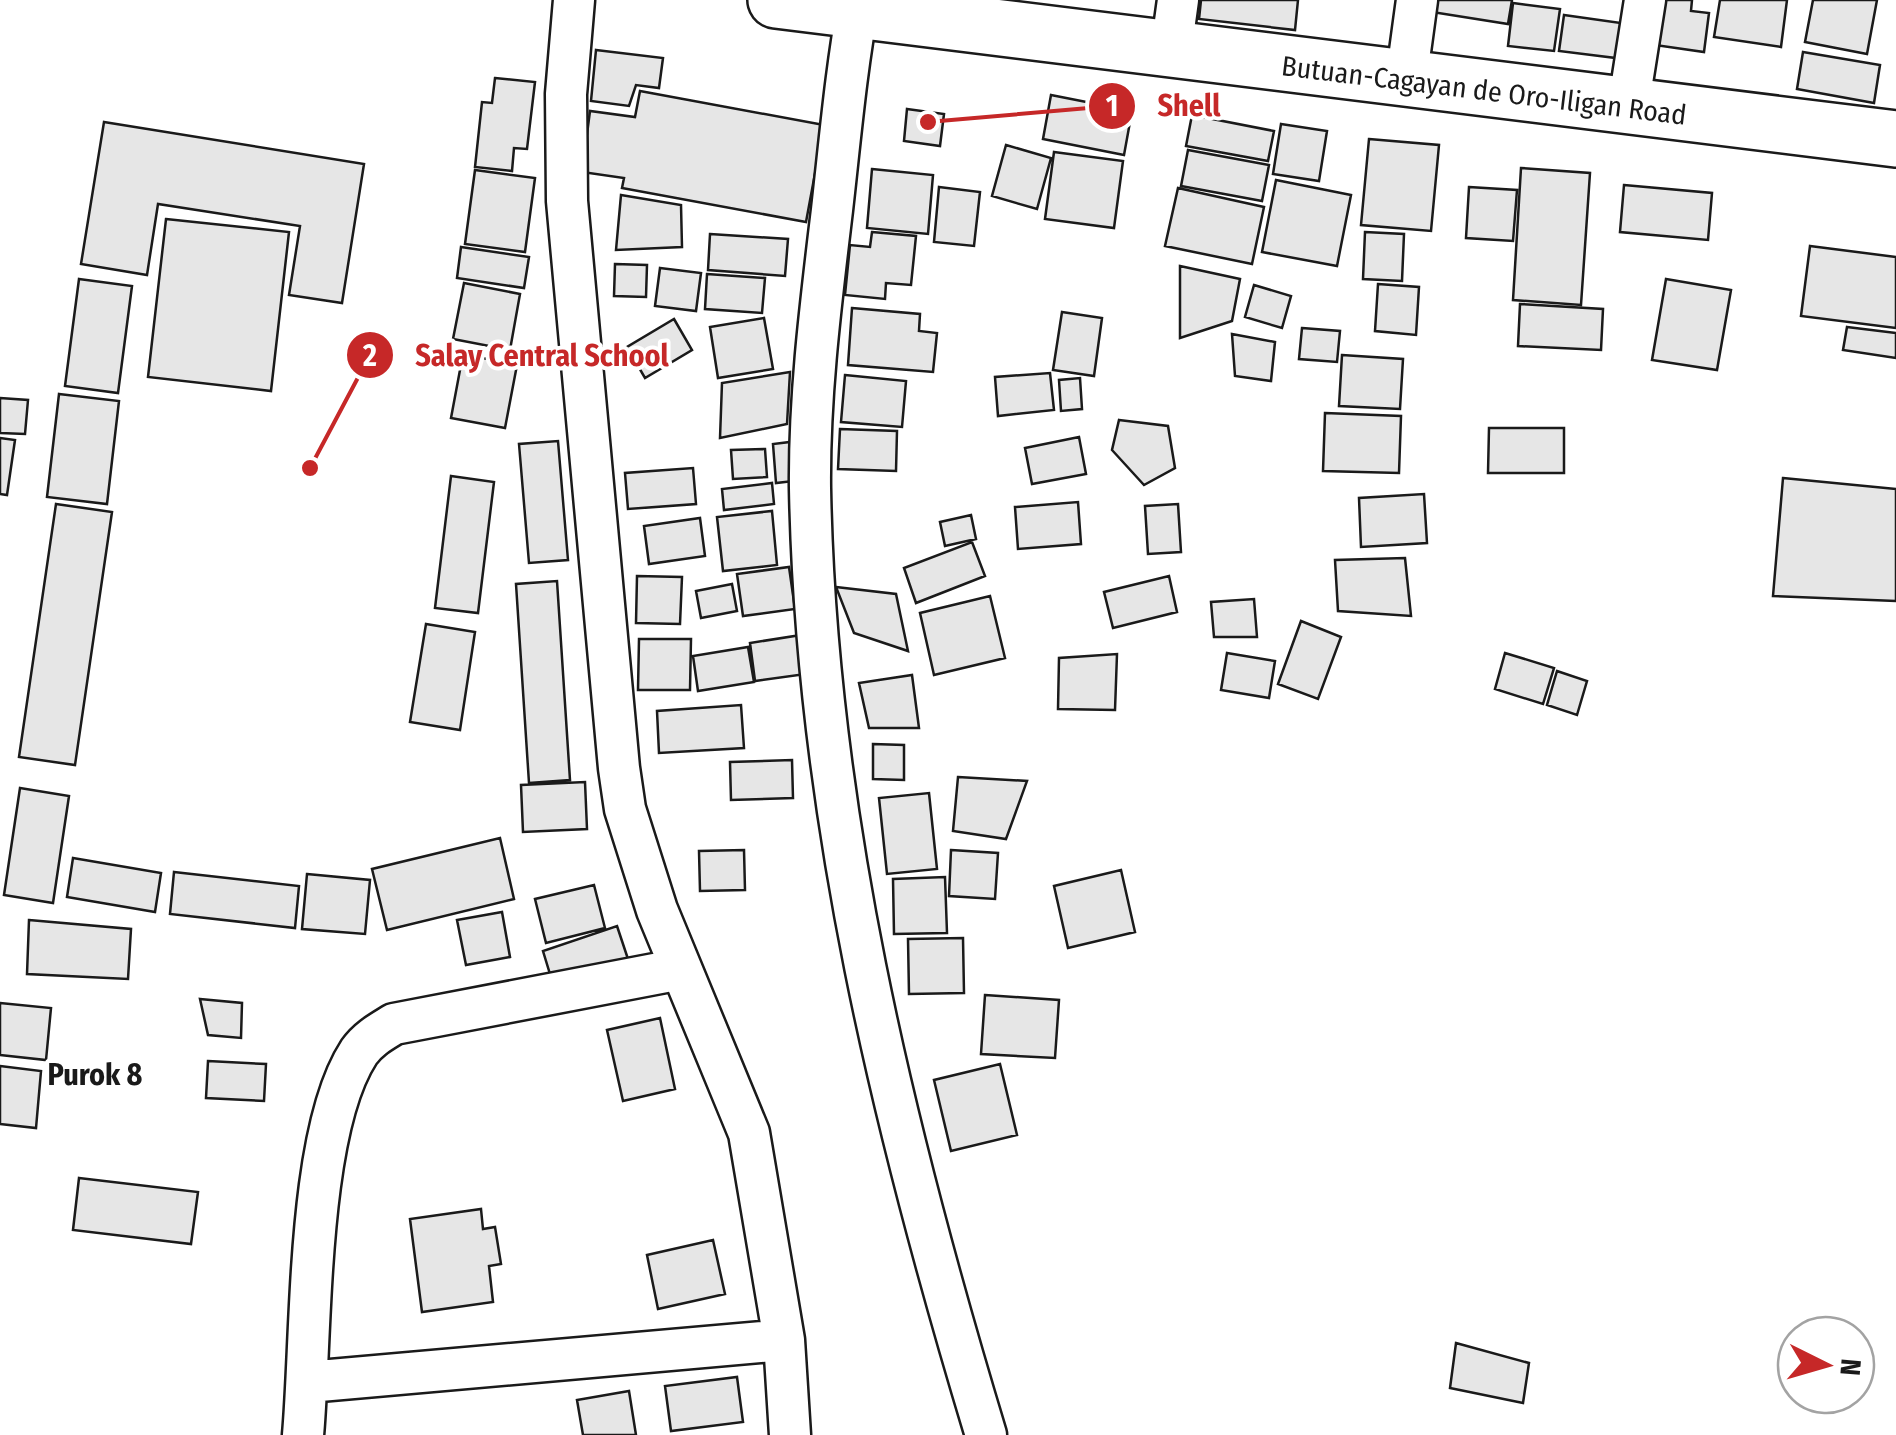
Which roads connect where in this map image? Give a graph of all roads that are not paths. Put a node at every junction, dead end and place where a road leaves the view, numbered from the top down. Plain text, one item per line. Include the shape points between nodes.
1 (574, 0) edge
2 (776, 0) edge
3 (1418, 0) edge
4 (1645, 0) edge
5 (858, 4) edge
6 (1174, 25) edge
7 (1406, 80) junction
8 (1628, 108) junction
9 (1896, 139) edge
10 (681, 969) junction
11 (784, 1340) junction
12 (308, 1382) junction
13 (303, 1435) edge
14 (790, 1435) edge
15 (986, 1435) edge

1 - 10 street via 567,202 602,617 625,809
2 - 5 highway, Butuan-Cagayan de Oro-Iligan Road
3 - 7 street
4 - 8 street
5 - 6 highway, Butuan-Cagayan de Oro-Iligan Road
5 - 15 street via 814,379 816,604 841,846 872,1003
6 - 7 highway, Butuan-Cagayan de Oro-Iligan Road
7 - 8 highway, Butuan-Cagayan de Oro-Iligan Road
8 - 9 highway, Butuan-Cagayan de Oro-Iligan Road
10 - 11 street via 749,1132
10 - 12 street via 394,1024 361,1049 347,1072 321,1186
11 - 12 street
11 - 14 street
12 - 13 street

